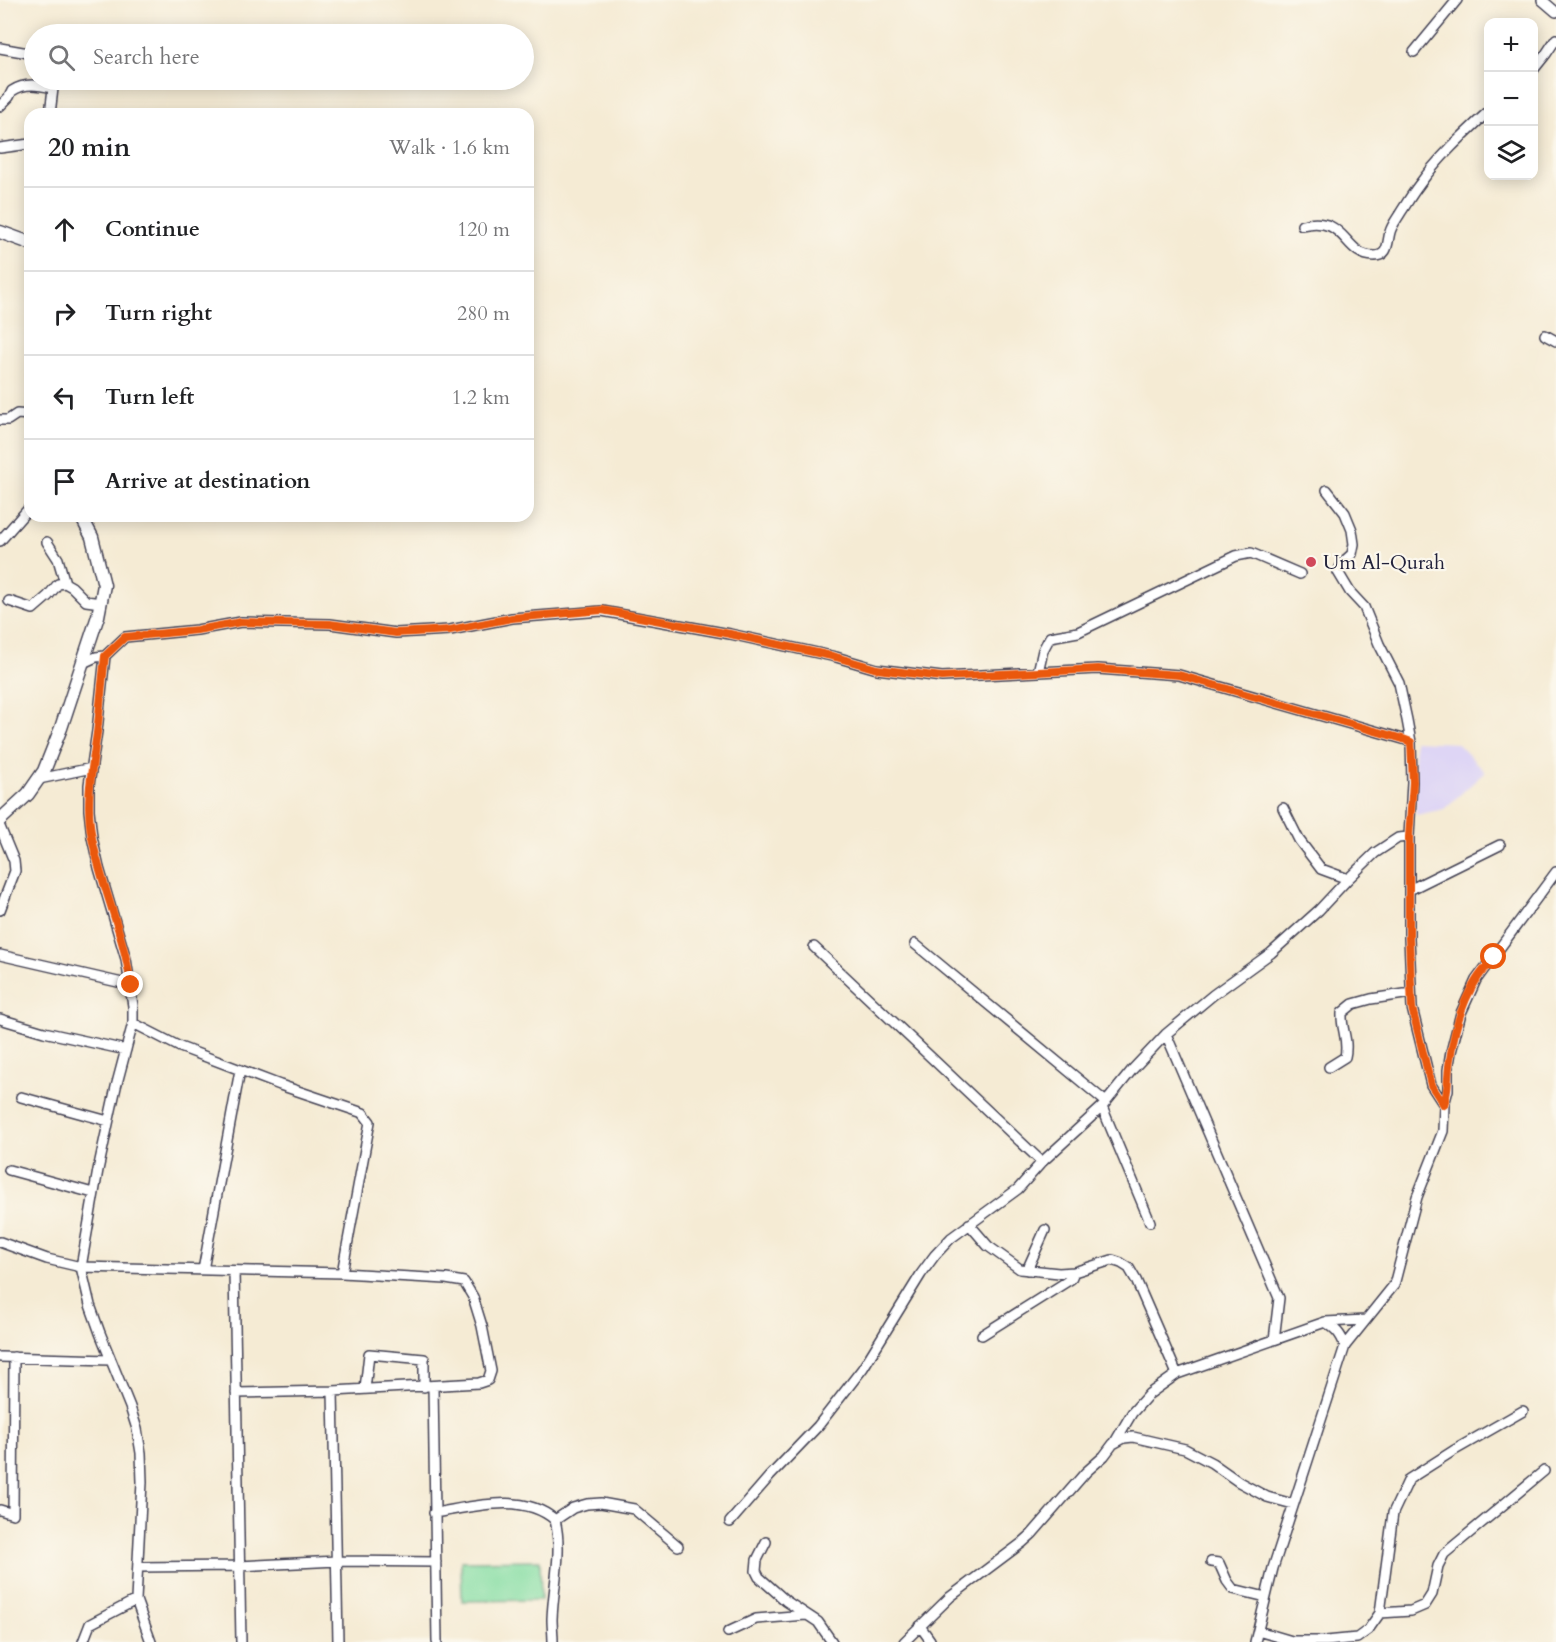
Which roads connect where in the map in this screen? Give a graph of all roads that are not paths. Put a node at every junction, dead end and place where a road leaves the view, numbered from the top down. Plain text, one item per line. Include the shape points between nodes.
1 (1457, 0) edge
2 (1542, 0) edge
3 (1556, 12) edge
4 (1556, 39) edge
5 (0, 48) edge
6 (24, 52) edge
7 (1414, 52) dead end
8 (1538, 63) edge
9 (24, 86) edge
10 (53, 90) edge
11 (0, 106) edge
12 (51, 108) edge
13 (1484, 116) edge
14 (24, 145) edge
15 (0, 148) edge
16 (1302, 225) dead end
17 (0, 232) edge
18 (24, 241) edge
19 (1545, 335) dead end
20 (1556, 341) edge
21 (24, 415) edge
22 (0, 420) edge
23 (1327, 490) dead end
24 (24, 514) edge
25 (84, 522) edge
26 (0, 542) edge
27 (47, 542) dead end
28 (1300, 574) dead end
29 (65, 583) junction
30 (9, 601) dead end
31 (101, 603) junction
32 (105, 656) junction
33 (83, 663) junction
34 (1038, 672) junction
35 (1411, 742) junction
36 (92, 768) junction
37 (39, 779) junction
38 (1283, 808) dead end
39 (0, 820) edge
40 (0, 827) edge
41 (1409, 837) junction
42 (1500, 845) dead end
43 (1556, 872) edge
44 (1348, 879) junction
45 (1409, 890) junction
46 (0, 910) edge
47 (915, 944) dead end
48 (814, 947) dead end
49 (0, 955) edge
50 (131, 985) junction
51 (1411, 993) junction
52 (0, 1019) edge
53 (133, 1023) junction
54 (1166, 1034) junction
55 (126, 1050) junction
56 (1329, 1067) dead end
57 (240, 1070) junction
58 (21, 1097) dead end
59 (1104, 1105) junction
60 (1444, 1105) junction
61 (108, 1121) junction
62 (1042, 1162) junction
63 (9, 1170) dead end
64 (93, 1192) junction
65 (1150, 1222) dead end
66 (969, 1224) junction
67 (1045, 1230) dead end
68 (0, 1242) edge
69 (81, 1267) junction
70 (203, 1270) junction
71 (1027, 1270) junction
72 (234, 1271) junction
73 (1074, 1272) junction
74 (342, 1273) junction
75 (1366, 1320) junction
76 (1325, 1322) junction
77 (982, 1335) dead end
78 (1274, 1340) junction
79 (1345, 1346) junction
80 (0, 1357) edge
81 (14, 1357) junction
82 (111, 1360) junction
83 (1177, 1374) junction
84 (428, 1386) junction
85 (365, 1389) junction
86 (333, 1391) junction
87 (236, 1393) junction
88 (1523, 1411) dead end
89 (1113, 1444) junction
90 (1544, 1471) dead end
91 (1293, 1504) junction
92 (0, 1510) edge
93 (434, 1512) junction
94 (555, 1520) junction
95 (730, 1522) dead end
96 (766, 1542) dead end
97 (678, 1546) dead end
98 (337, 1561) junction
99 (436, 1562) junction
100 (1211, 1562) dead end
101 (239, 1566) junction
102 (138, 1567) junction
103 (1266, 1597) junction
104 (136, 1600) junction
105 (1380, 1613) junction
106 (806, 1614) junction
107 (921, 1626) junction
108 (1258, 1631) junction
109 (728, 1632) dead end
110 (83, 1642) edge
111 (151, 1642) edge
112 (240, 1642) edge
113 (338, 1642) edge
114 (437, 1642) edge
115 (554, 1642) edge
116 (832, 1642) edge
117 (904, 1642) edge
118 (929, 1642) edge
119 (1255, 1642) edge

1 - 7 street
2 - 3 street
4 - 8 street
5 - 6 street
9 - 11 street via 12,91
10 - 12 street
13 - 16 street via 1419,184 1395,221 1385,252 1378,256 1364,254 1330,225
14 - 15 street
17 - 18 street
19 - 20 street
21 - 22 street
23 - 35 street via 1345,513 1354,544 1352,554 1338,572 1364,607 1399,683
24 - 26 street
25 - 31 street via 104,585
27 - 29 street via 58,559
28 - 34 street via 1251,553 1236,556 1078,632 1050,637
29 - 30 street via 58,584 33,609
29 - 31 street via 86,601
31 - 33 street
32 - 33 street
32 - 34 street via 125,637 241,622 330,624 396,633 450,630 512,618 602,610 730,634 877,669 942,677
32 - 36 street
33 - 37 street
34 - 35 street via 1098,669 1179,675
35 - 41 street
36 - 37 street
36 - 50 street via 92,837
37 - 39 street
38 - 44 street via 1299,840 1321,869
40 - 46 street via 15,872
41 - 44 street via 1398,838 1375,853
41 - 45 street
42 - 45 street
43 - 60 street via 1476,980 1461,1013 1451,1052
44 - 54 street via 1271,953
45 - 51 street
47 - 59 street
48 - 62 street
49 - 50 street
50 - 53 street
51 - 56 street via 1353,1004 1342,1013 1345,1057
51 - 60 street via 1431,1085
52 - 55 street
53 - 55 street
53 - 57 street via 180,1047
54 - 59 street
54 - 78 street via 1279,1298
55 - 61 street
57 - 70 street
57 - 74 street via 363,1113 370,1122
58 - 61 street
59 - 62 street
59 - 65 street
60 - 75 street via 1443,1131 1417,1197 1394,1285
61 - 64 street
62 - 66 street via 1018,1189
63 - 64 street
64 - 69 street
66 - 71 street via 988,1246
66 - 95 street via 935,1255 862,1368 818,1426
67 - 71 street
68 - 69 street
69 - 70 street
69 - 82 street via 90,1305
70 - 72 street
71 - 73 street
72 - 74 street
72 - 87 street
73 - 77 street via 1071,1279
73 - 83 street via 1112,1260 1129,1268
74 - 84 street via 464,1282 483,1326 491,1371 488,1380
75 - 76 street
75 - 79 street
76 - 78 street
76 - 79 street via 1341,1335
78 - 83 street
79 - 91 street
80 - 81 street
81 - 82 street
81 - 92 street via 13,1514
82 - 102 street via 130,1407 141,1453
83 - 89 street via 1149,1394
84 - 85 street
84 - 85 street via 424,1359 369,1354
84 - 93 street
85 - 86 street
86 - 87 street
86 - 98 street
87 - 101 street
88 - 105 street via 1409,1479 1393,1513
89 - 91 street via 1133,1437 1185,1449 1267,1497
89 - 107 street via 1032,1534 950,1597
90 - 105 street via 1444,1554 1425,1605 1411,1611
91 - 103 street
93 - 94 street via 508,1504 540,1510
93 - 99 street
94 - 97 street via 587,1504 634,1509
94 - 115 street via 558,1563 552,1619
96 - 106 street via 756,1560 756,1571 768,1586
98 - 99 street
98 - 101 street
98 - 113 street
99 - 114 street
100 - 103 street via 1219,1563 1233,1589
101 - 102 street
101 - 112 street
102 - 104 street
103 - 108 street
104 - 110 street via 90,1624
104 - 111 street
105 - 108 street via 1357,1638 1292,1641
106 - 109 street via 756,1619
106 - 116 street via 818,1622
107 - 117 street
107 - 118 street
108 - 119 street

